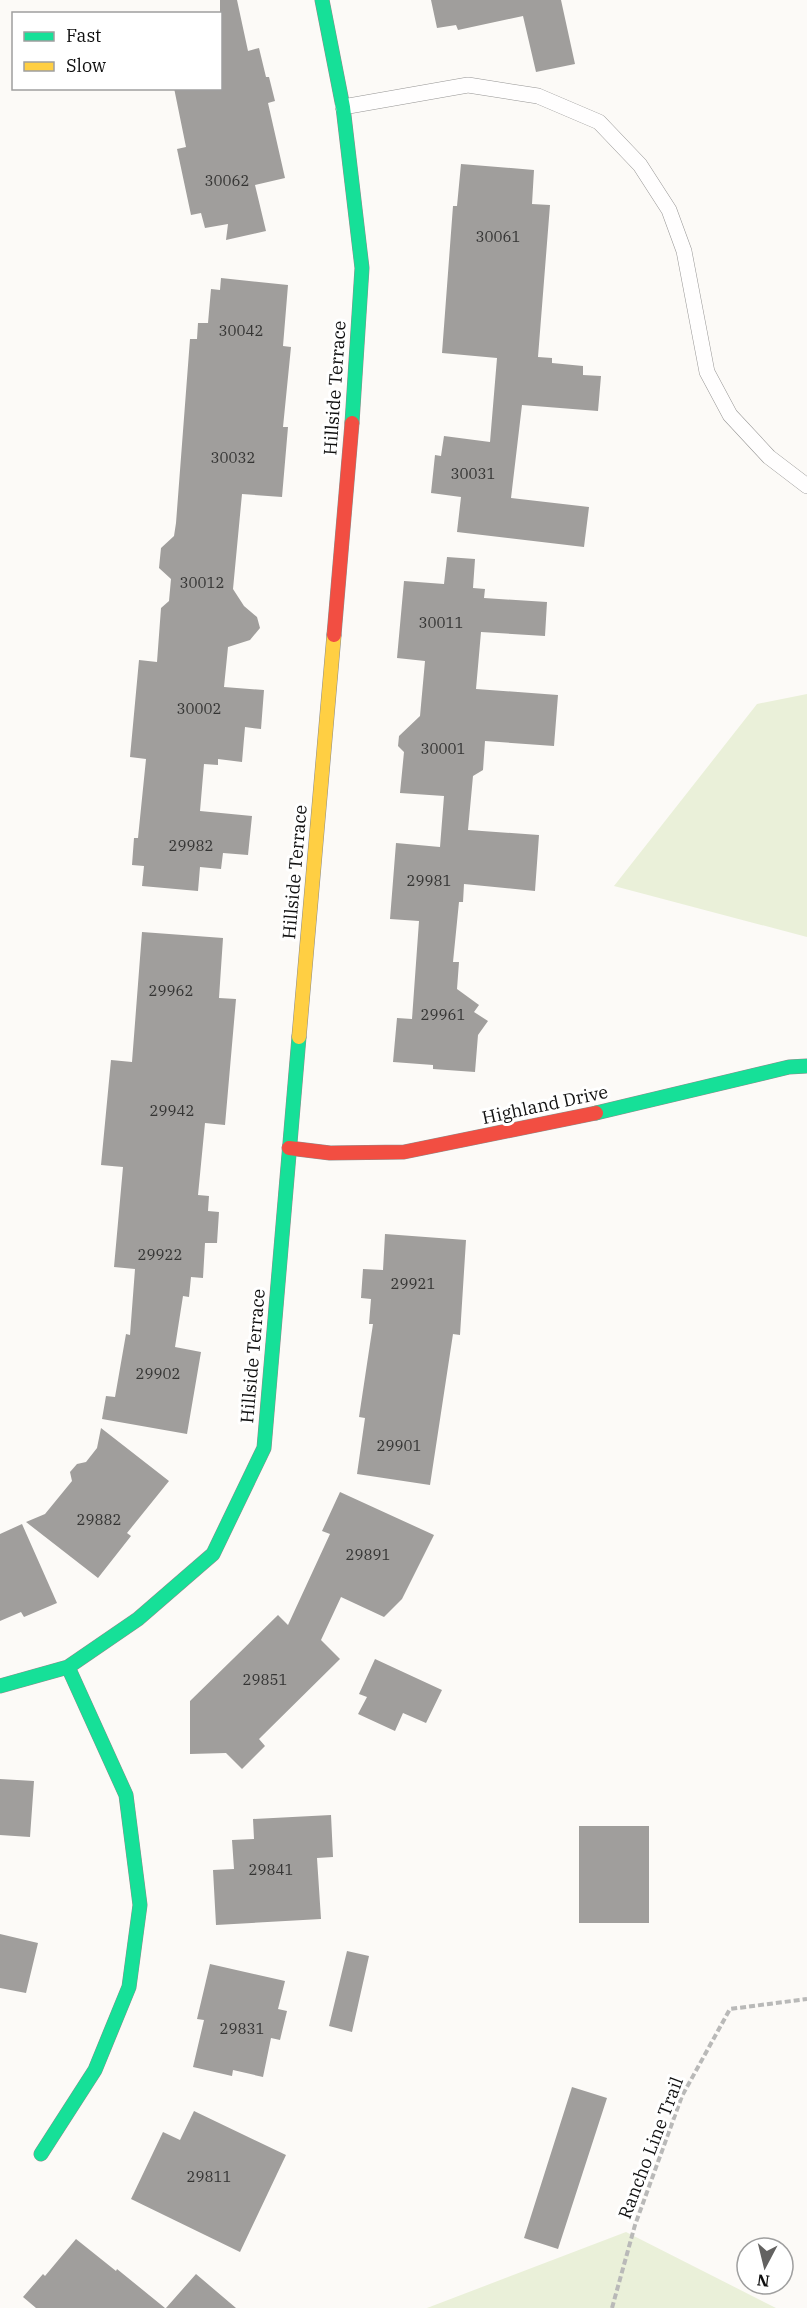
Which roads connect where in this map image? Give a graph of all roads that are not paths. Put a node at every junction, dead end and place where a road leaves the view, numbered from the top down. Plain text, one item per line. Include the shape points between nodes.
1 (322, 0) edge
2 (343, 107) junction
3 (807, 486) edge
4 (807, 1066) edge
5 (289, 1148) junction
6 (68, 1667) junction
7 (0, 1686) edge
8 (41, 2154) dead end

1 - 2 street, Hillside Terrace
2 - 3 lane via 468,85 538,96 599,122 640,165 669,210 684,251 707,372 730,415 768,457
2 - 5 street, Hillside Terrace via 362,268 351,437
4 - 5 street, Highland Drive via 404,1152 330,1154
5 - 6 street, Hillside Terrace via 264,1448 213,1554 138,1619
6 - 7 street, Hillside Terrace
6 - 8 street via 126,1795 140,1905 129,1987 95,2070

